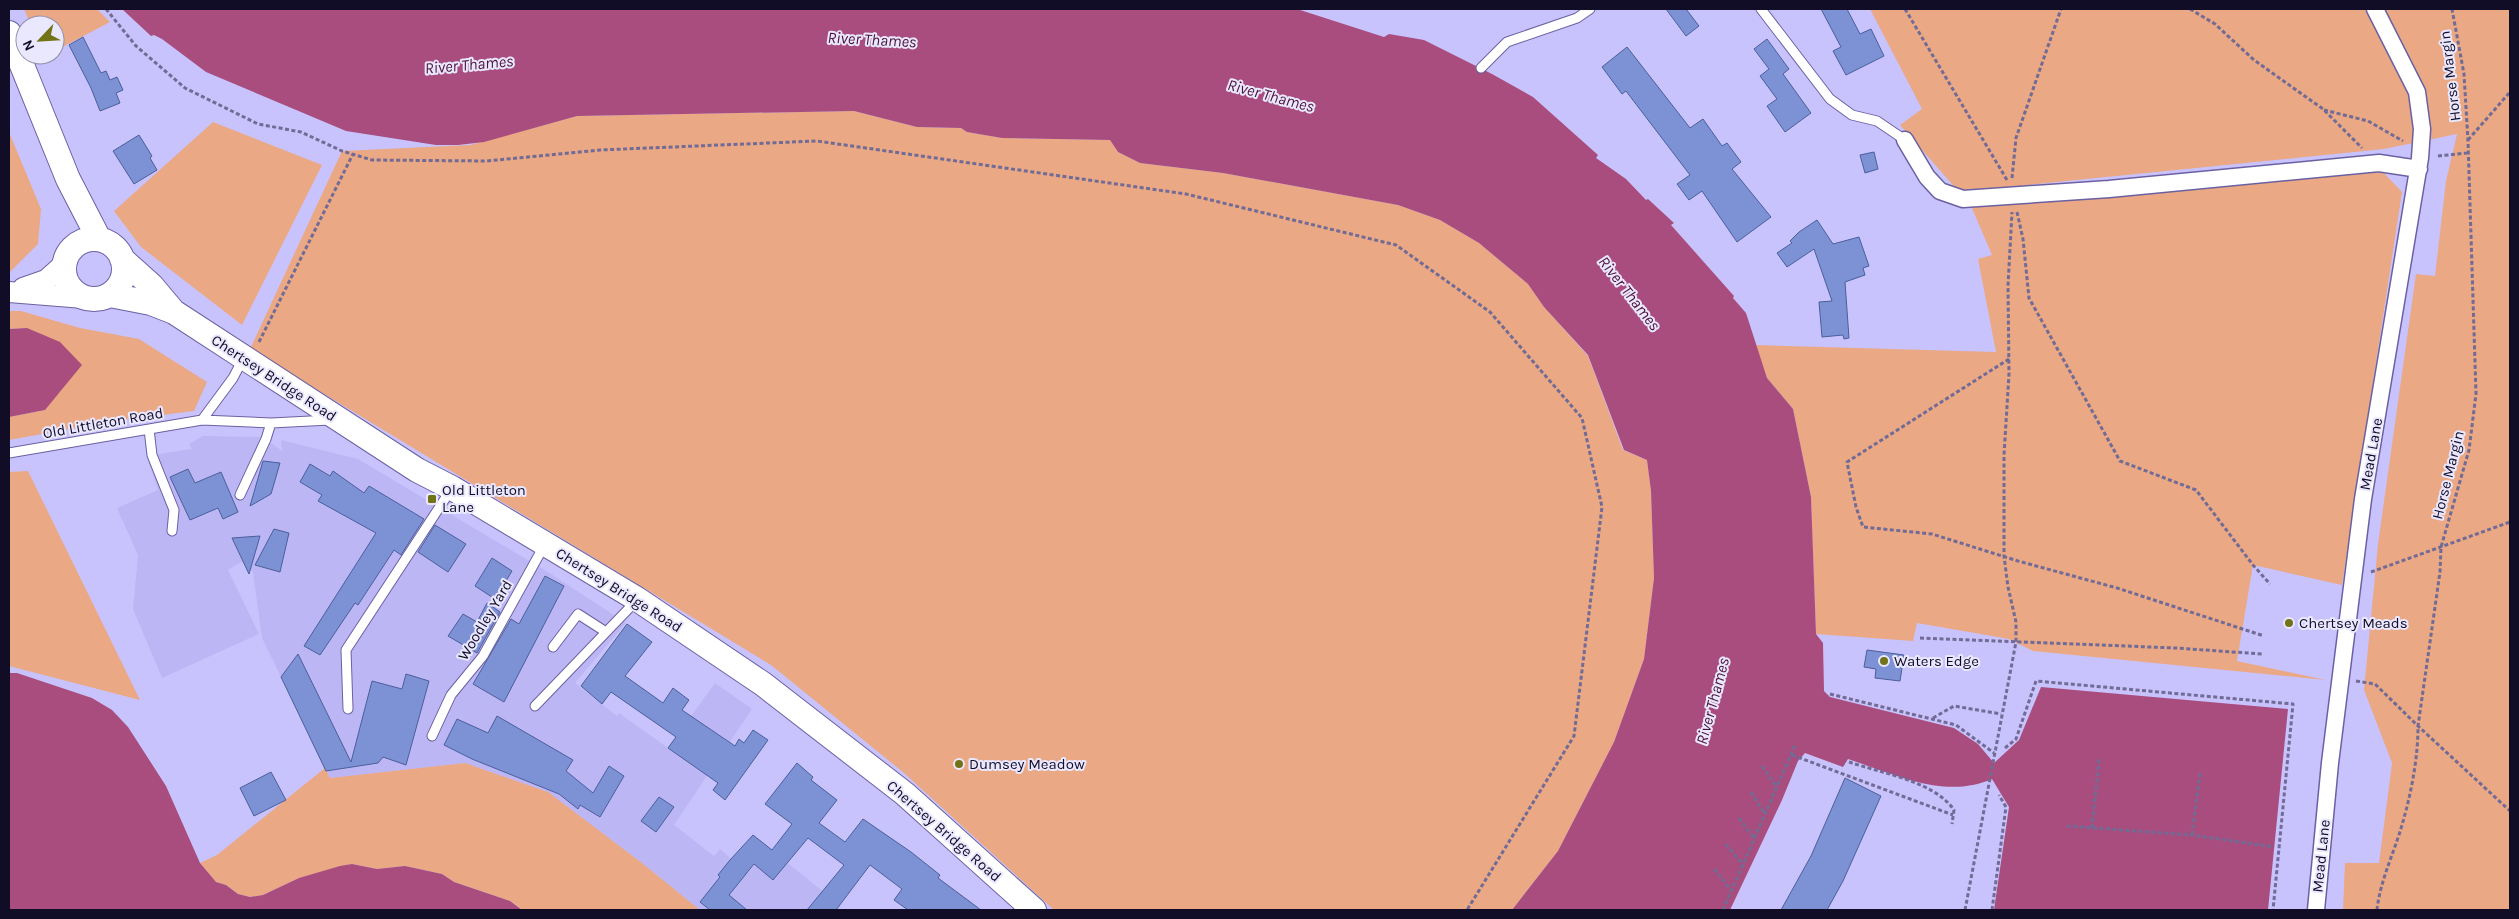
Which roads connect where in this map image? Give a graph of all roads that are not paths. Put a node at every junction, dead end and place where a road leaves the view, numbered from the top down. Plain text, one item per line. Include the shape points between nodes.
1 (1590, 9) edge
2 (1761, 9) edge
3 (2375, 9) edge
4 (9, 33) edge
5 (1481, 68) dead end
6 (1905, 140) joint
7 (2420, 158) junction
8 (68, 179) junction
9 (99, 240) junction
10 (70, 255) junction
11 (122, 259) junction
12 (10, 292) edge
13 (110, 295) junction
14 (84, 298) junction
15 (174, 312) junction
16 (243, 359) junction
17 (338, 419) junction
18 (202, 420) junction
19 (271, 422) junction
20 (149, 429) junction
21 (9, 453) edge
22 (452, 488) junction
23 (240, 495) dead end
24 (172, 531) dead end
25 (545, 544) junction
26 (637, 600) junction
27 (606, 632) junction
28 (553, 647) dead end
29 (535, 706) dead end
30 (348, 709) dead end
31 (432, 736) dead end
32 (1034, 910) edge
33 (2316, 910) edge

1 - 5 lane via 1577,18 1508,42
2 - 6 lane via 1830,100 1852,115 1877,121
3 - 7 street, Mead Lane via 2417,92 2422,129
4 - 8 main road
6 - 7 street via 1927,177 1940,191 1963,199 2109,189
7 - 33 street, Mead Lane via 2363,499
8 - 9 main road
8 - 10 main road via 75,216
9 - 10 main road via 83,241
9 - 11 main road via 109,243
10 - 12 street via 46,280
10 - 14 main road via 64,275 74,292
11 - 13 main road via 124,273 121,283
11 - 15 main road, Chertsey Bridge Road via 152,286
12 - 14 street
13 - 14 main road via 100,299
13 - 15 main road, Chertsey Bridge Road via 151,302
15 - 16 main road, Chertsey Bridge Road
16 - 17 main road, Chertsey Bridge Road
16 - 18 lane
17 - 19 lane, Old Littleton Road
17 - 22 main road, Chertsey Bridge Road via 417,470
18 - 19 lane, Old Littleton Road
18 - 20 lane, Old Littleton Road
19 - 23 lane
20 - 21 lane, Old Littleton Road
20 - 24 lane via 152,455 174,510
22 - 25 main road, Chertsey Bridge Road
22 - 30 lane via 346,650
25 - 26 main road, Chertsey Bridge Road
25 - 31 lane, Woodley Yard via 483,656 451,695
26 - 27 lane
26 - 32 main road, Chertsey Bridge Road via 763,684 905,794
27 - 28 lane via 578,614
27 - 29 lane

